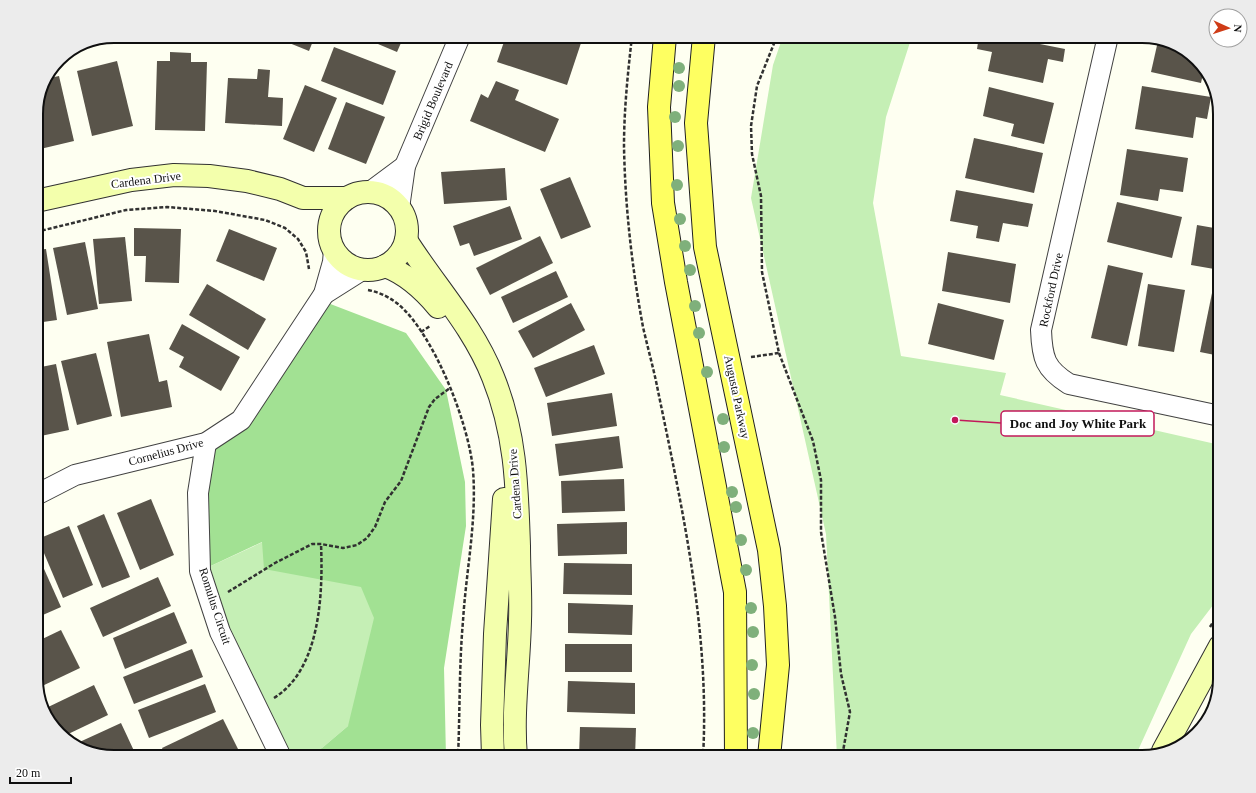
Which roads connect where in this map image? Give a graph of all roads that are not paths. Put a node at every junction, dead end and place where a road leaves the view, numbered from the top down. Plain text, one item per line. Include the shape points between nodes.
1 (457, 43) edge
2 (664, 43) edge
3 (703, 43) edge
4 (1106, 43) edge
5 (405, 166) junction
6 (370, 192) junction
7 (303, 198) junction
8 (348, 198) junction
9 (43, 199) edge
10 (399, 208) junction
11 (330, 227) junction
12 (406, 240) junction
13 (334, 250) junction
14 (385, 266) junction
15 (363, 280) junction
16 (324, 294) junction
17 (1213, 415) edge
18 (206, 443) junction
19 (43, 491) edge
20 (1213, 659) edge
21 (1166, 746) edge
22 (278, 750) edge
23 (493, 750) edge
24 (515, 750) edge
25 (736, 750) edge
26 (770, 750) edge

1 - 5 street, Brigid Boulevard
2 - 25 main road via 659,107 663,203 734,592
3 - 26 main road, Augusta Parkway via 696,123 705,247 769,550 776,606 778,665
4 - 17 street, Rockford Drive via 1041,330 1045,362 1057,376 1069,384
5 - 6 street
5 - 10 street, Brigid Boulevard
6 - 8 street
6 - 10 street via 391,200
7 - 8 street, Cardena Drive
7 - 9 street, Cardena Drive via 247,181 174,175 131,180
7 - 11 street, Cardena Drive
8 - 11 street via 332,216
10 - 12 street via 405,218
11 - 13 street via 330,239
12 - 14 street via 402,251
12 - 24 street, Cardena Drive via 475,340 493,376 508,425 516,464 520,620
13 - 15 street
13 - 16 street, Cornelius Drive
14 - 15 street via 374,270
14 - 23 street, Cardena Drive via 407,277 423,290 445,315 483,386 498,440 504,506 495,634
15 - 16 street, Cornelius Drive
16 - 18 street, Cornelius Drive via 241,420
18 - 19 street, Cornelius Drive via 75,475
18 - 22 street, Romulus Circuit via 198,493 200,571 220,632
20 - 21 street

